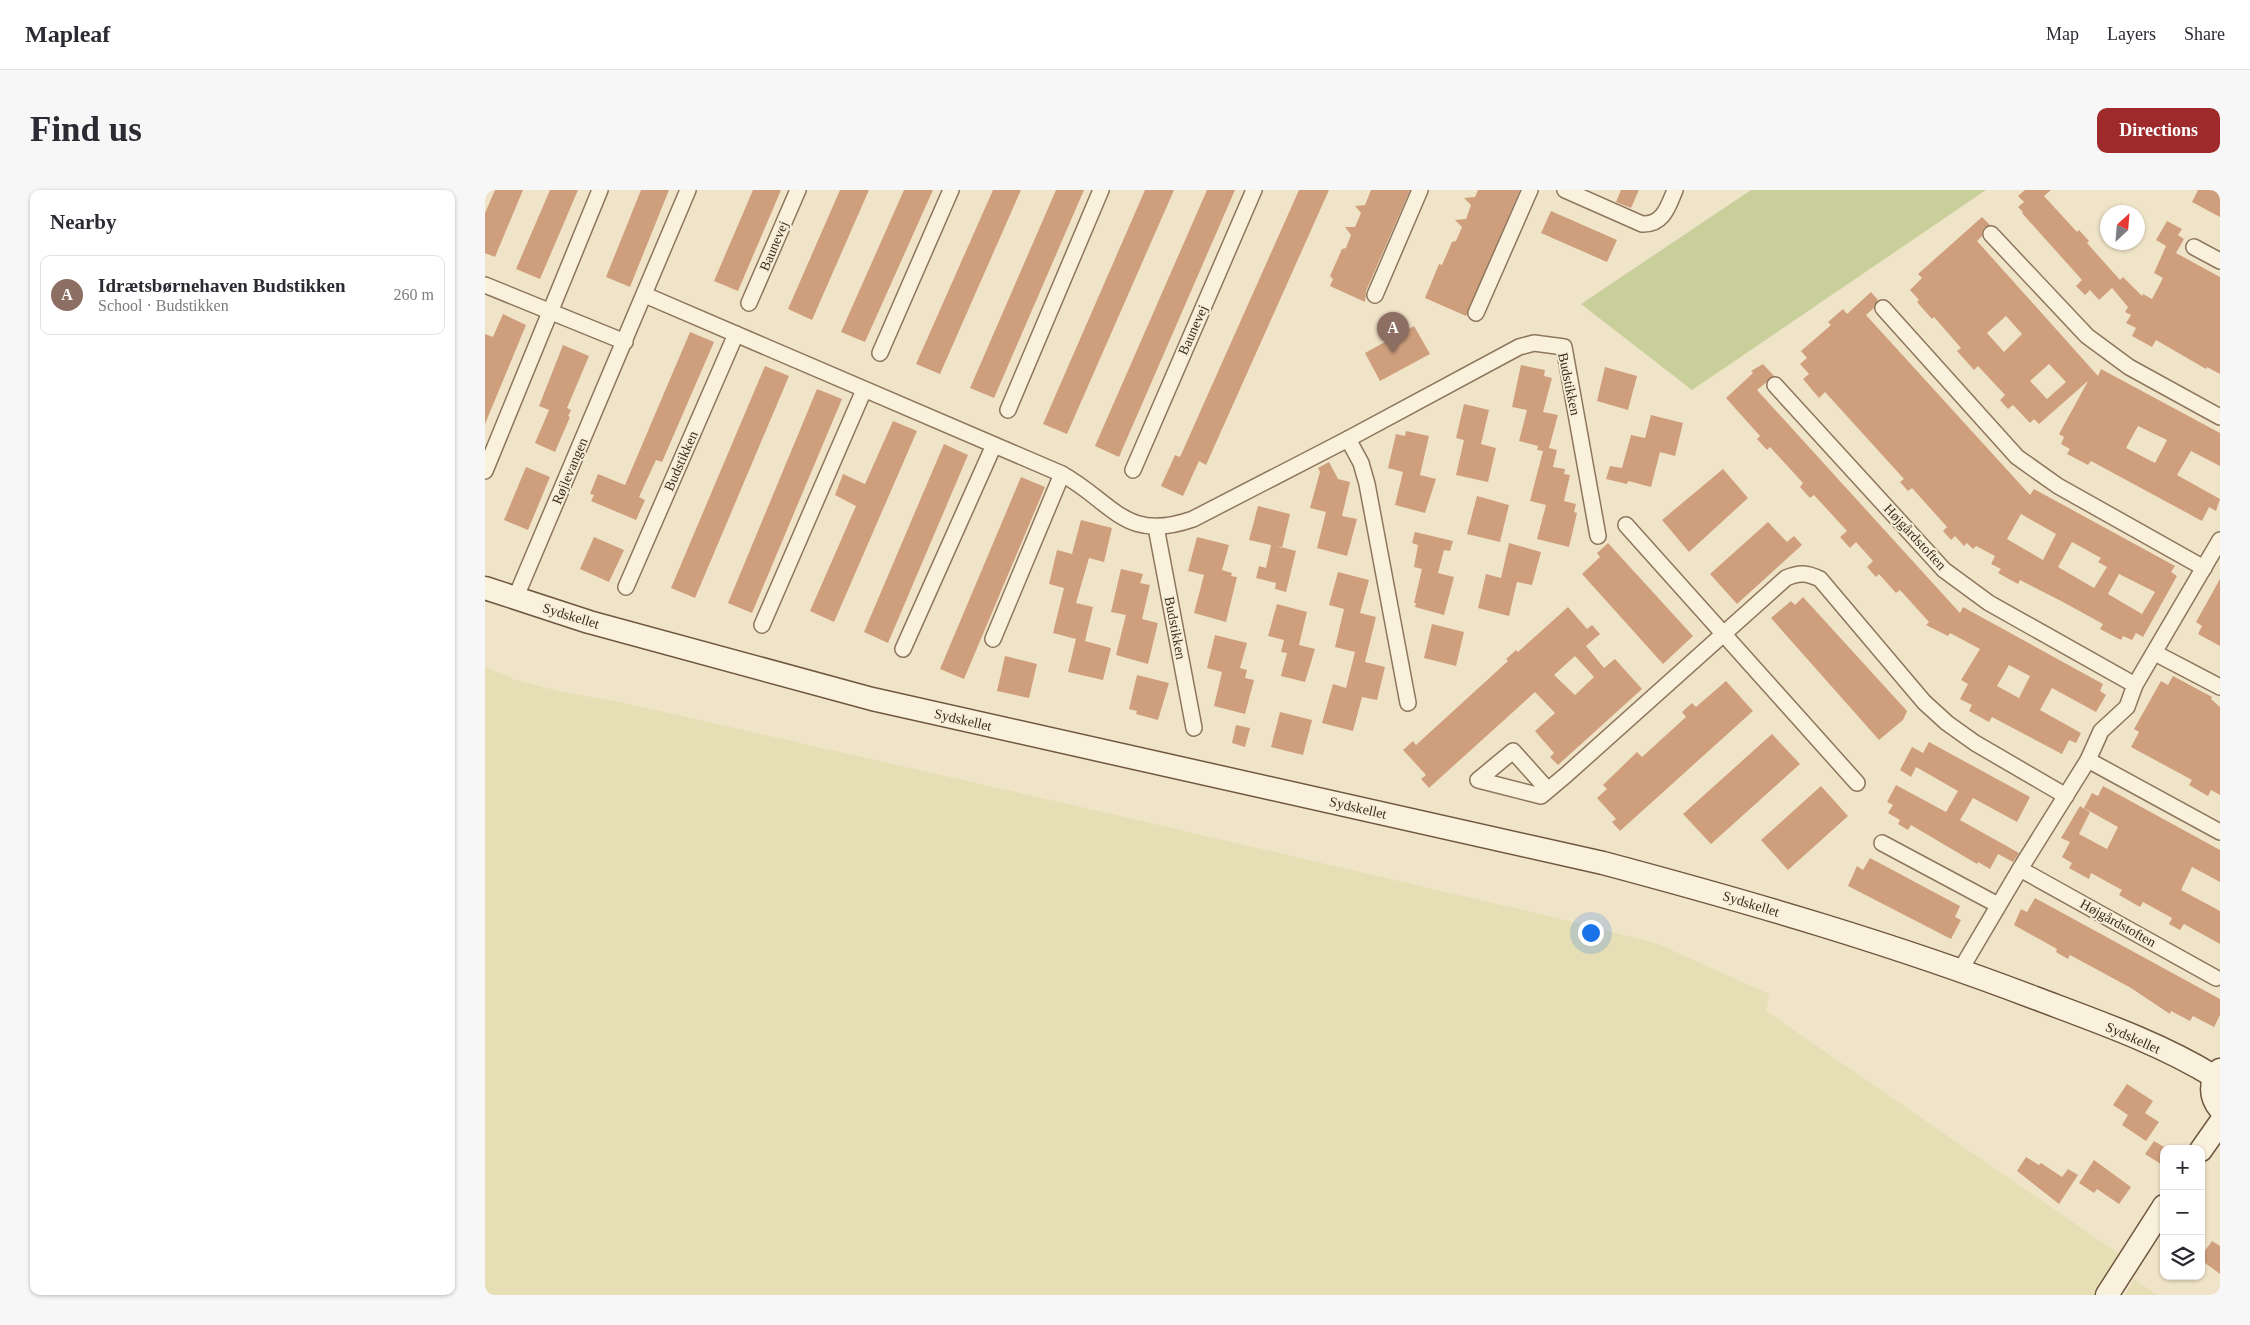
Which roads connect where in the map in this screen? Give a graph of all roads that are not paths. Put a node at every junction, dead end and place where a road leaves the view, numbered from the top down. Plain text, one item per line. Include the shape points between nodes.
1 (601, 190) edge
2 (688, 190) edge
3 (798, 190) edge
4 (951, 190) edge
5 (1101, 190) edge
6 (1254, 190) edge
7 (1420, 190) edge
8 (1530, 190) edge
9 (1565, 190) edge
10 (1675, 190) edge
11 (1991, 234) dead end
12 (2194, 247) dead end
13 (2220, 261) edge
14 (485, 284) edge
15 (645, 294) junction
16 (1375, 295) dead end
17 (749, 303) dead end
18 (1883, 308) dead end
19 (551, 312) junction
20 (1476, 313) dead end
21 (736, 334) junction
22 (625, 342) junction
23 (880, 353) dead end
24 (1775, 385) dead end
25 (864, 390) junction
26 (1008, 410) dead end
27 (2220, 417) edge
28 (1348, 439) junction
29 (994, 445) junction
30 (1133, 470) dead end
31 (485, 471) edge
32 (1062, 474) junction
33 (1626, 525) dead end
34 (1156, 527) junction
35 (1598, 536) dead end
36 (2220, 540) edge
37 (2204, 568) junction
38 (626, 587) dead end
39 (485, 588) edge
40 (515, 599) junction
41 (762, 625) dead end
42 (1723, 633) junction
43 (993, 639) dead end
44 (903, 649) dead end
45 (2155, 653) junction
46 (2135, 686) junction
47 (2220, 687) edge
48 (1408, 703) dead end
49 (1194, 728) dead end
50 (2088, 760) junction
51 (1857, 783) dead end
52 (1548, 790) dead end
53 (2066, 796) junction
54 (2220, 832) edge
55 (1881, 843) dead end
56 (2020, 869) junction
57 (1998, 905) junction
58 (1961, 970) junction
59 (2215, 978) dead end
60 (2217, 1074) edge
61 (2220, 1109) edge
62 (2220, 1123) edge
63 (2205, 1145) edge
64 (2160, 1212) edge
65 (2107, 1295) edge

1 - 19 street
2 - 15 street, Røjlevangen
3 - 17 street, Baunevej
4 - 23 street
5 - 26 street
6 - 30 street, Baunevej
7 - 16 street
8 - 20 street
9 - 10 street via 1650,225 1664,216
11 - 27 street via 2087,336 2129,367
12 - 13 street
14 - 19 street
15 - 21 street, Budstikken
15 - 22 street, Røjlevangen
18 - 37 street via 2017,457 2058,486
19 - 22 street
19 - 31 street
21 - 25 street, Budstikken
21 - 38 street, Budstikken
22 - 40 street, Røjlevangen
24 - 46 street, Højgårdstoften via 1944,570 1989,603
25 - 29 street, Budstikken
25 - 41 street
28 - 34 street, Budstikken via 1193,519 1174,526
28 - 35 street, Budstikken via 1519,347 1534,343 1563,347
28 - 48 street via 1361,463 1367,484
29 - 32 street, Budstikken
29 - 44 street
32 - 34 street, Budstikken via 1128,522
32 - 43 street
33 - 42 street
34 - 49 street, Budstikken
36 - 37 street
37 - 45 street
39 - 40 street, Sydskellet
40 - 58 street, Sydskellet via 871,699 1603,863 1722,895
42 - 51 street
42 - 52 street
42 - 53 street via 1786,578 1799,573 1821,579 1924,702 1975,743
45 - 46 street
45 - 47 street
46 - 50 street via 2127,707 2101,731
50 - 53 street
50 - 54 street
53 - 56 street
55 - 57 street
56 - 57 street
56 - 59 street, Højgårdstoften
57 - 58 street
58 - 60 street, Sydskellet
60 - 61 street via 2212,1094
62 - 63 street
64 - 65 street

